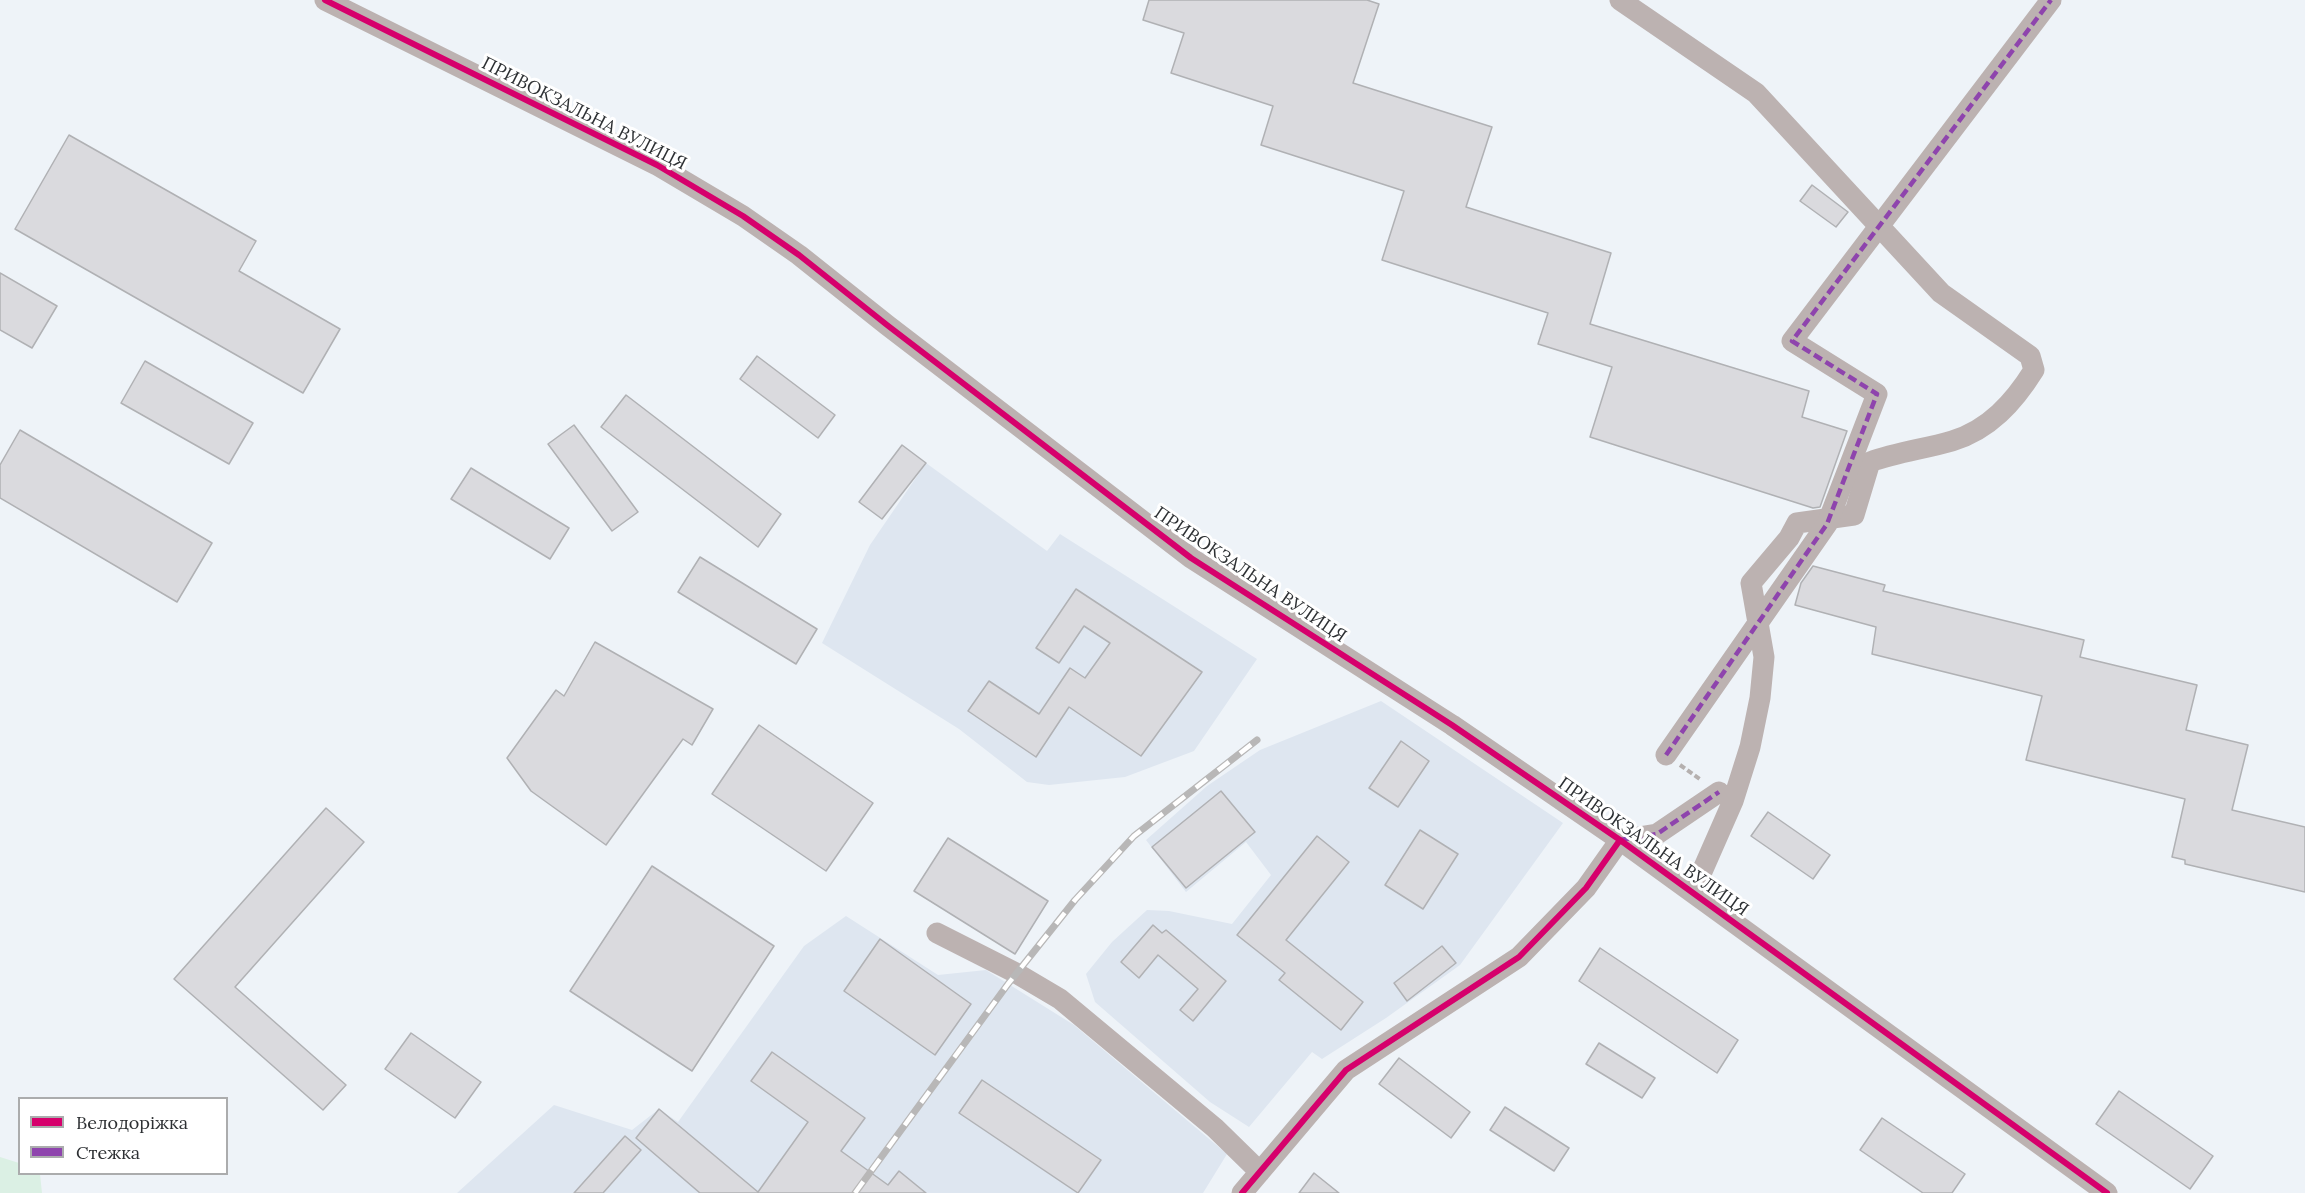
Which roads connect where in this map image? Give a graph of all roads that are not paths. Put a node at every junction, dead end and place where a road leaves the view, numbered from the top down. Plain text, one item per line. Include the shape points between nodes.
1 (325, 0) edge
2 (1620, 0) edge
3 (2051, 0) edge
4 (1666, 755) road end
5 (1719, 792) road end
6 (1620, 840) junction
7 (1693, 892) junction
8 (937, 933) dead end
9 (1260, 1172) junction
10 (1242, 1193) edge
11 (2107, 1193) edge

1 - 6 street, ПРИВОКЗАЛЬНА ВУЛИЦЯ via 657,165 743,216 1191,558 1452,725
2 - 7 street via 1756,93 1941,293 2030,356 2034,370 2008,407 1986,425 1954,441 1870,462 1854,515 1797,523 1751,583 1764,657 1760,698 1733,801
3 - 4 street, bridge via 1792,341 1877,394 1827,524
5 - 6 street via 1657,834
6 - 7 street, ПРИВОКЗАЛЬНА ВУЛИЦЯ
6 - 9 street via 1586,888 1519,957 1346,1071
7 - 11 street, ПРИВОКЗАЛЬНА ВУЛИЦЯ
8 - 9 street via 1060,999 1215,1128
9 - 10 street

